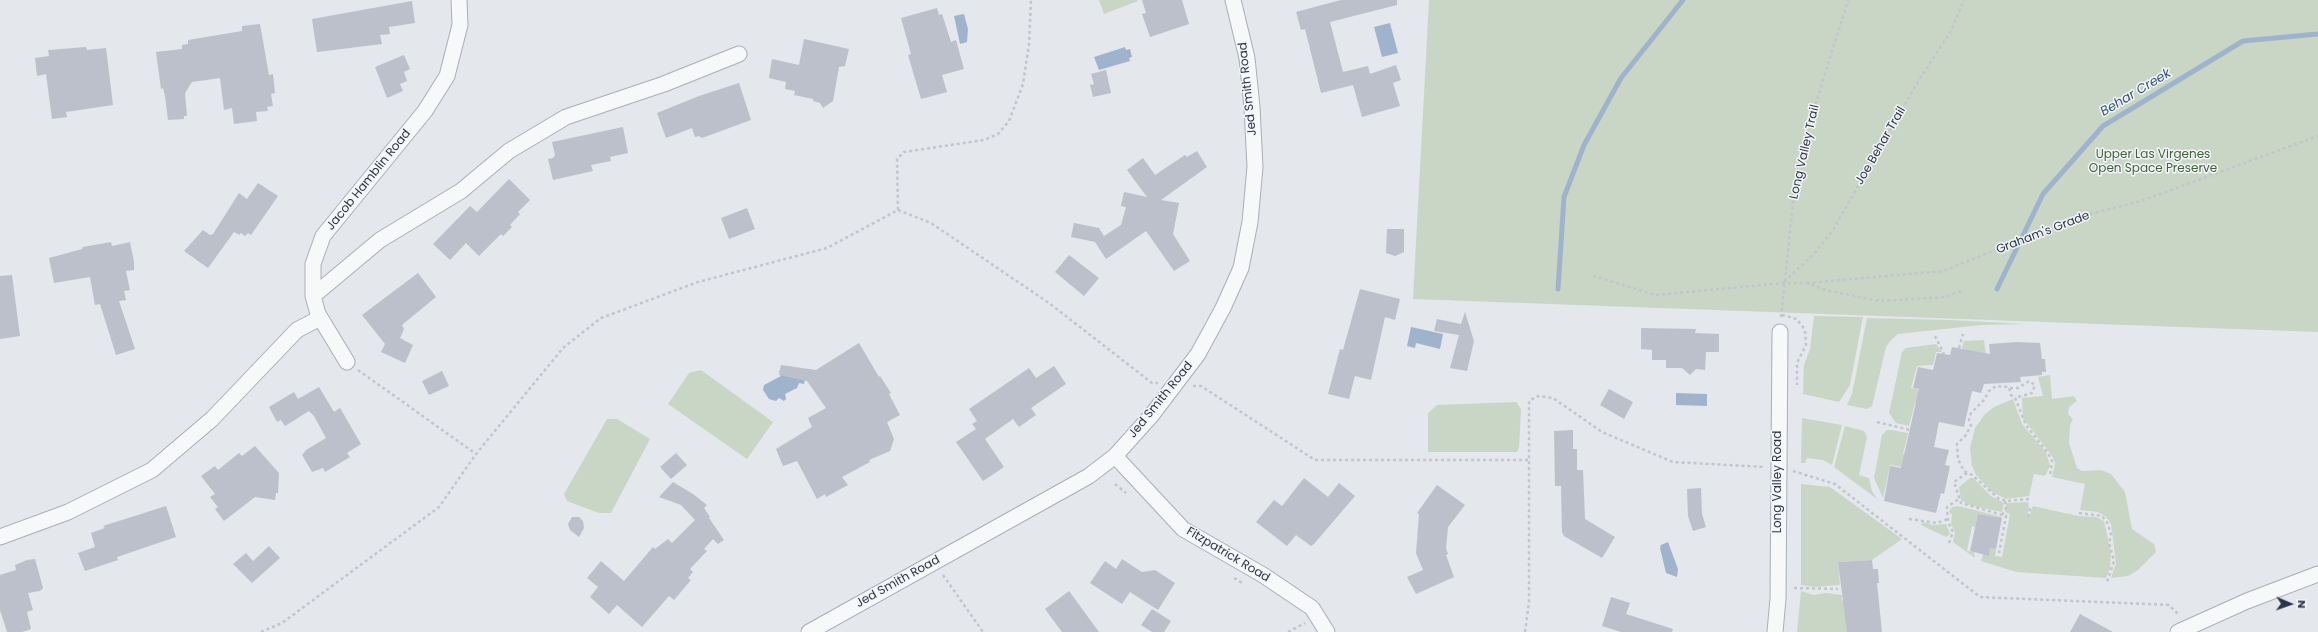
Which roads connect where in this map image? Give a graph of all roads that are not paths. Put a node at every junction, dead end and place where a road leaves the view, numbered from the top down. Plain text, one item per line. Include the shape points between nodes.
1 (459, 0) edge
2 (1233, 0) edge
3 (739, 54) dead end
4 (313, 296) junction
5 (320, 318) junction
6 (1780, 332) road end
7 (347, 362) road end
8 (1115, 456) junction
9 (0, 537) edge
10 (2318, 574) edge
11 (2184, 629) edge
12 (809, 632) edge
13 (1327, 632) edge
14 (1775, 632) edge

1 - 4 street, Jacob Hamblin Road via 460,25 448,76 425,111 323,236 313,264
2 - 8 street, Jed Smith Road via 1246,58 1255,167 1250,222 1241,268 1198,354 1151,416
3 - 4 street via 664,84 566,117 508,151 461,191 380,240
4 - 5 street, Jacob Hamblin Road
5 - 7 street, Jacob Hamblin Road
5 - 9 street via 297,330 212,419 152,470 68,512
6 - 14 street, Long Valley Road via 1778,599
8 - 12 street, Jed Smith Road via 1089,476
8 - 13 street, Fitzpatrick Road via 1183,529 1263,575 1312,608
10 - 11 street

